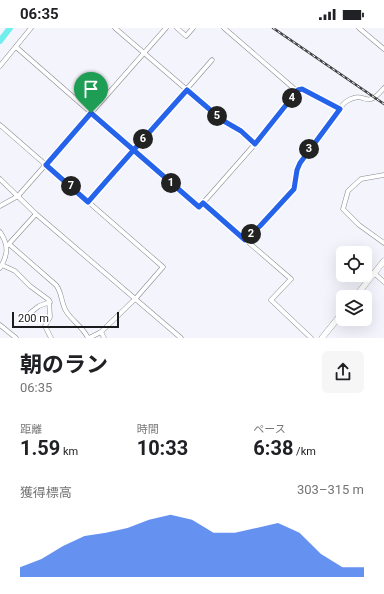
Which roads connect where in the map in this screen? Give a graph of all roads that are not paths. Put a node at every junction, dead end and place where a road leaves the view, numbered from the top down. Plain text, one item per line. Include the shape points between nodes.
1 (32, 28) edge
2 (115, 28) edge
3 (166, 28) edge
4 (177, 28) edge
5 (193, 28) edge
6 (224, 28) edge
7 (359, 28) edge
8 (16, 46) junction
9 (384, 49) edge
10 (144, 53) junction
11 (212, 60) dead end
12 (0, 66) edge
13 (384, 88) edge
14 (187, 90) junction
15 (298, 92) junction
16 (340, 109) junction
17 (91, 113) junction
18 (0, 125) edge
19 (255, 144) junction
20 (134, 150) junction
21 (46, 165) junction
22 (384, 175) edge
23 (0, 179) edge
24 (18, 196) junction
25 (88, 202) junction
26 (203, 203) junction
27 (0, 206) edge
28 (36, 214) junction
29 (0, 232) edge
30 (245, 240) junction
31 (384, 243) edge
32 (8, 245) junction
33 (384, 261) edge
34 (1, 266) edge
35 (374, 273) junction
36 (384, 282) edge
37 (361, 290) edge
38 (136, 298) junction
39 (50, 302) junction
40 (30, 313) dead end
41 (336, 321) edge
42 (0, 325) edge
43 (102, 332) junction
44 (16, 338) edge
45 (51, 338) edge
46 (89, 338) edge
47 (104, 338) edge
48 (181, 338) edge
49 (311, 338) edge
50 (322, 338) edge

1 - 8 street
2 - 10 street
3 - 10 street
4 - 5 street via 186,36
6 - 15 street
7 - 9 street
8 - 12 street
8 - 17 street
10 - 14 street
10 - 17 street
11 - 14 street
13 - 16 street via 373,100 357,97 348,100
14 - 19 street
14 - 20 street
15 - 16 street via 302,89
15 - 19 street
16 - 30 street via 300,163 294,189
17 - 20 street
17 - 21 street
18 - 21 street
19 - 26 street
20 - 25 street
20 - 26 street via 199,207
21 - 24 street
21 - 25 street
22 - 31 street via 361,179 348,191 343,209 359,225
23 - 24 street
24 - 27 street
24 - 28 street
25 - 38 street via 163,267
26 - 30 street
28 - 32 street
28 - 38 street
29 - 32 street
30 - 49 street via 291,279 270,300
32 - 34 street
32 - 46 street via 56,284 60,289 65,310
33 - 35 main road
34 - 39 street via 18,274
35 - 36 street
35 - 37 main road
38 - 43 street
38 - 48 street
39 - 40 street
39 - 45 street via 50,317 45,326
41 - 50 main road
42 - 44 street
43 - 46 street
43 - 47 street

